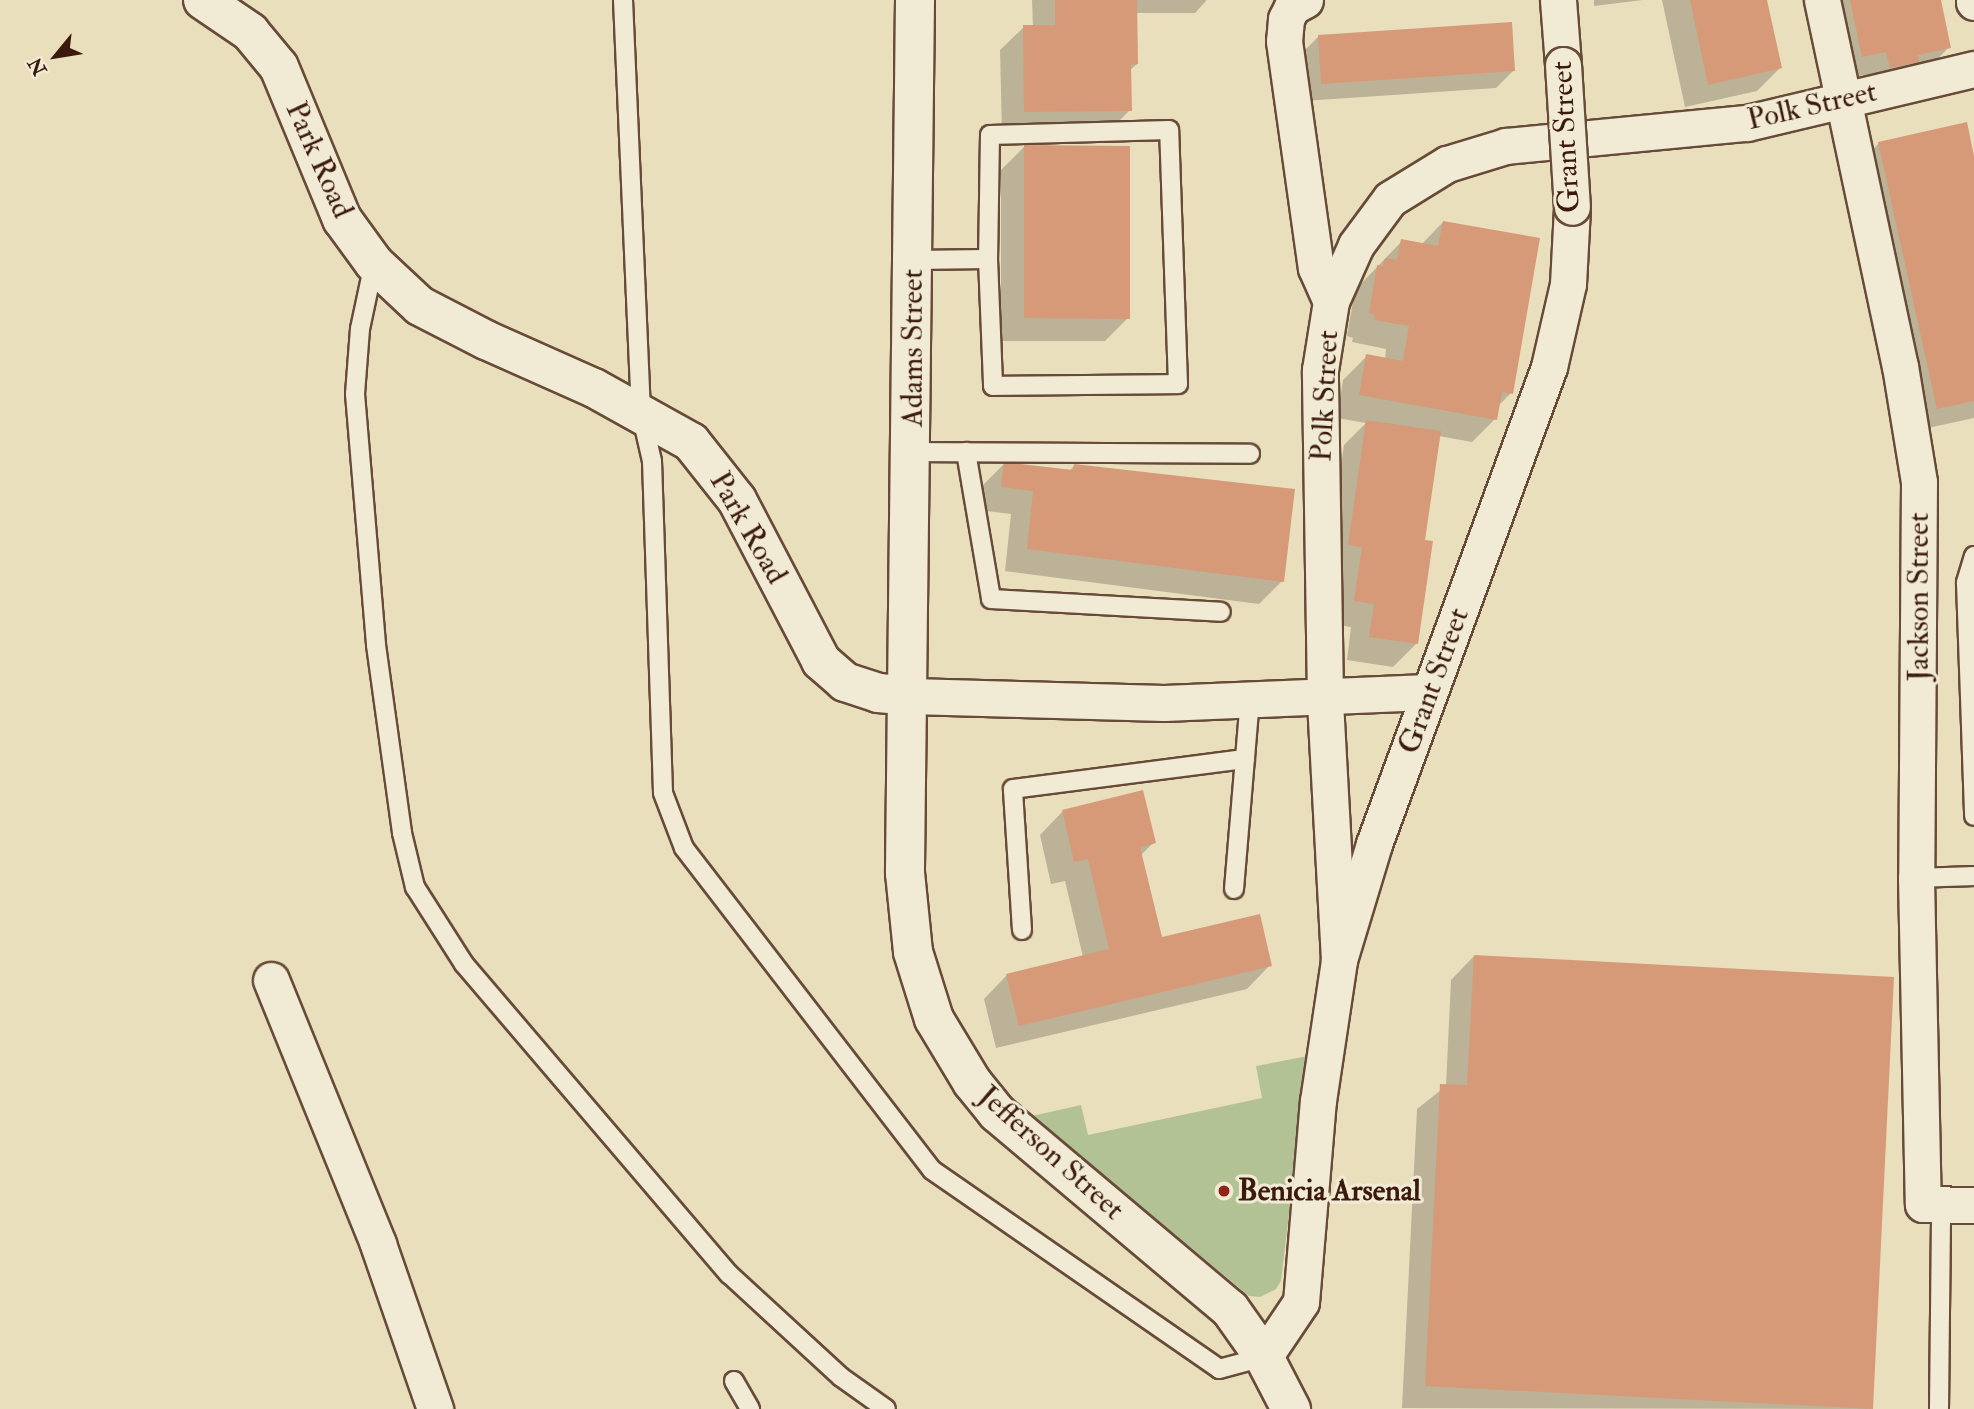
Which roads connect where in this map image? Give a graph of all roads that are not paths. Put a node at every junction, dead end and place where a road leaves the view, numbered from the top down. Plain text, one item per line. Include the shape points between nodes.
1 (204, 0) edge
2 (623, 0) edge
3 (915, 0) edge
4 (1305, 0) edge
5 (1558, 0) edge
6 (1822, 0) edge
7 (1974, 69) edge
8 (1842, 99) junction
9 (988, 258) junction
10 (913, 260) junction
11 (374, 263) junction
12 (1331, 302) junction
13 (641, 413) junction
14 (912, 452) junction
15 (966, 452) junction
16 (1250, 454) dead end
17 (1974, 556) edge
18 (1221, 612) dead end
19 (1429, 692) junction
20 (910, 696) junction
21 (1325, 698) junction
22 (1250, 700) junction
23 (1245, 759) junction
24 (1974, 816) edge
25 (1974, 876) edge
26 (1916, 878) junction
27 (1234, 889) dead end
28 (1022, 930) dead end
29 (1339, 960) junction
30 (271, 980) dead end
31 (1946, 1205) edge
32 (1264, 1357) junction
33 (734, 1381) dead end
34 (435, 1409) edge
35 (750, 1409) edge
36 (886, 1409) edge
37 (1291, 1409) edge
38 (1939, 1409) edge

1 - 11 street, Park Road via 250,32 278,67 342,219
2 - 13 lane
3 - 10 street, Adams Street
4 - 12 street via 1292,7 1284,41 1316,268
5 - 19 street, Grant Street, bridge via 1572,207 1567,284 1549,367
6 - 8 street, Jackson Street
7 - 8 street, Polk Street
8 - 12 street, Polk Street via 1747,122 1506,146 1447,164 1390,199 1356,245
8 - 26 street, Jackson Street via 1900,366 1919,482
9 - 9 lane via 993,386 1178,384 1169,130 990,135
9 - 10 lane
10 - 14 street, Adams Street
11 - 13 street, Park Road via 420,306
11 - 36 lane via 360,329 355,394 376,645 402,833 415,887 464,964 729,1274 841,1377
12 - 21 street, Polk Street via 1320,370
13 - 20 street, Park Road via 691,442 716,469 737,500 821,661 845,682 878,694
13 - 32 lane via 652,461 663,793 684,848 932,1170 1219,1369
14 - 15 lane
14 - 20 street, Adams Street
15 - 16 lane
15 - 18 lane via 991,600
17 - 24 lane via 1966,583
19 - 21 street, Park Road
19 - 29 street, Grant Street via 1374,844
20 - 22 street, Park Road via 1164,703
20 - 32 street, Jefferson Street via 905,873 913,952 934,1019 972,1082 997,1113 1230,1309
21 - 22 street, Park Road
21 - 29 street, Polk Street
22 - 23 lane
23 - 27 lane
23 - 28 lane via 1013,789
25 - 26 lane
26 - 31 street, Jackson Street
29 - 32 street, Grant Street via 1318,1101 1301,1302
30 - 34 street via 378,1244
31 - 38 lane
32 - 37 street, Jefferson Street
33 - 35 lane

